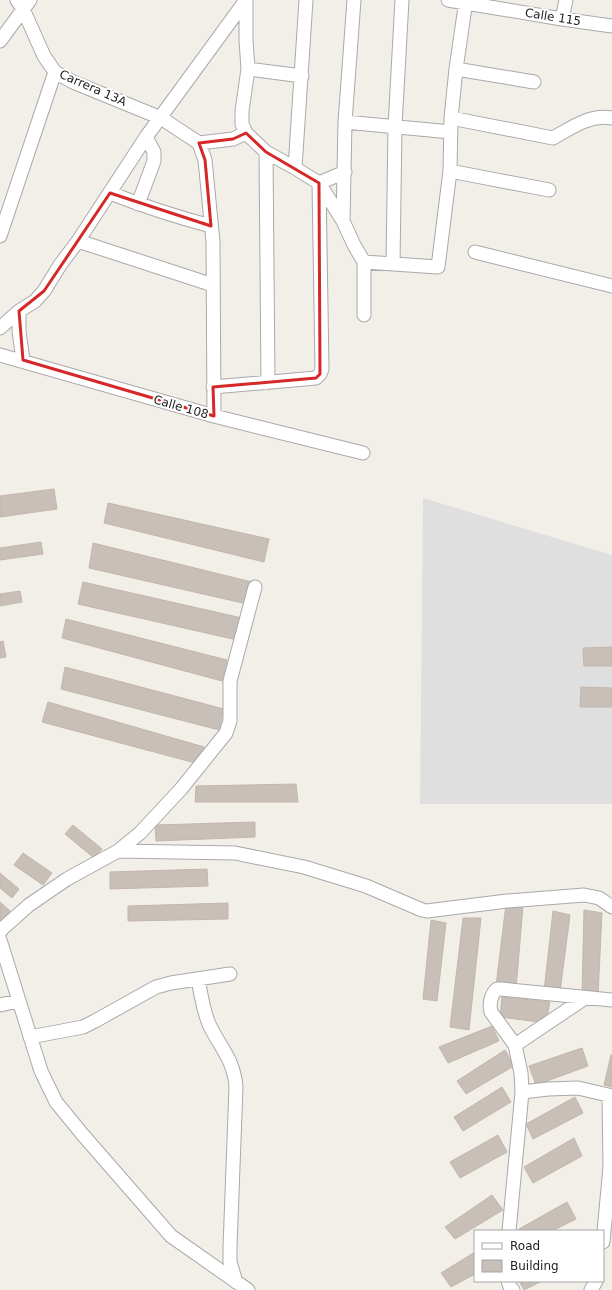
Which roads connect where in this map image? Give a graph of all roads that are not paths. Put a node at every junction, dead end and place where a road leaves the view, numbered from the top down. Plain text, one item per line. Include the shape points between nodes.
1 (306, 0) edge
2 (354, 0) edge
3 (402, 0) edge
4 (448, 0) edge
5 (566, 0) edge
6 (246, 1) edge
7 (466, 1) edge
8 (23, 3) edge
9 (562, 19) junction
10 (612, 26) edge
11 (0, 42) edge
12 (248, 69) junction
13 (456, 69) junction
14 (55, 72) junction
15 (302, 76) junction
16 (534, 82) dead end
17 (161, 118) junction
18 (451, 118) junction
19 (612, 118) edge
20 (345, 122) junction
21 (395, 126) junction
22 (451, 132) junction
23 (246, 134) junction
24 (146, 137) junction
25 (199, 143) junction
26 (266, 152) junction
27 (295, 168) junction
28 (450, 171) junction
29 (345, 172) junction
30 (319, 183) junction
31 (549, 190) dead end
32 (110, 193) junction
33 (138, 204) junction
34 (343, 221) junction
35 (211, 226) junction
36 (0, 236) edge
37 (78, 241) junction
38 (475, 252) dead end
39 (364, 262) junction
40 (393, 264) junction
41 (213, 285) junction
42 (612, 286) edge
43 (19, 311) junction
44 (364, 315) dead end
45 (0, 328) edge
46 (0, 355) edge
47 (23, 360) junction
48 (268, 383) junction
49 (213, 387) junction
50 (214, 416) junction
51 (363, 453) dead end
52 (255, 588) dead end
53 (118, 851) junction
54 (612, 907) edge
55 (0, 932) edge
56 (0, 940) edge
57 (230, 974) dead end
58 (198, 979) junction
59 (585, 998) junction
60 (612, 1000) edge
61 (19, 1001) junction
62 (0, 1004) edge
63 (30, 1037) junction
64 (515, 1045) junction
65 (522, 1092) junction
66 (610, 1097) edge
67 (509, 1230) edge
68 (604, 1231) edge
69 (236, 1282) junction
70 (508, 1282) edge
71 (248, 1290) edge
72 (514, 1290) edge

1 - 15 street
2 - 20 street
3 - 21 street
4 - 7 street, Calle 115
5 - 9 street
6 - 12 street
6 - 17 street
7 - 9 street, Calle 115
7 - 13 street
8 - 11 street
8 - 14 street, Carrera 13A via 44,56
9 - 10 street, Calle 115
12 - 15 street
12 - 23 street via 242,111 242,124
13 - 16 street
13 - 18 street
14 - 17 street, Carrera 13A via 73,82
14 - 36 street
15 - 27 street
17 - 24 street
17 - 25 street, Carrera 13A
18 - 19 street via 553,138 591,118
18 - 22 street
20 - 21 street
20 - 29 street
21 - 22 street
21 - 40 street
22 - 28 street
23 - 25 street via 233,139
23 - 26 street
24 - 32 street
24 - 33 street via 154,152 154,161
25 - 35 street via 205,160
26 - 27 street
26 - 48 street
27 - 30 street
28 - 31 street
28 - 40 street via 438,267
29 - 30 street
29 - 34 street
30 - 34 street
30 - 48 street via 322,369 316,378
32 - 33 street
32 - 37 street
33 - 35 street
34 - 39 street
35 - 41 street
37 - 41 street
37 - 43 street via 44,291 35,301
38 - 42 street
39 - 40 street
39 - 44 street
41 - 49 street
43 - 45 street
43 - 47 street via 18,331
46 - 47 street, Calle 108
47 - 50 street, Calle 108
48 - 49 street
49 - 50 street
50 - 51 street, Calle 108
52 - 53 street via 230,681 230,721 226,733 172,799
53 - 54 street via 235,853 304,867 366,886 427,911 584,895 600,898
53 - 55 street via 67,879 29,905
56 - 61 street
57 - 58 street
58 - 63 street via 156,987 83,1026
58 - 69 street via 205,1014 231,1061 235,1074 230,1262
59 - 60 street
59 - 64 street
59 - 64 street via 497,989 492,996 491,1012
61 - 62 street
61 - 63 street
63 - 69 street via 41,1071 56,1102 83,1135 171,1236
64 - 65 street
65 - 66 street via 578,1088
65 - 67 street
66 - 68 street via 610,1167
69 - 71 street
70 - 72 street

